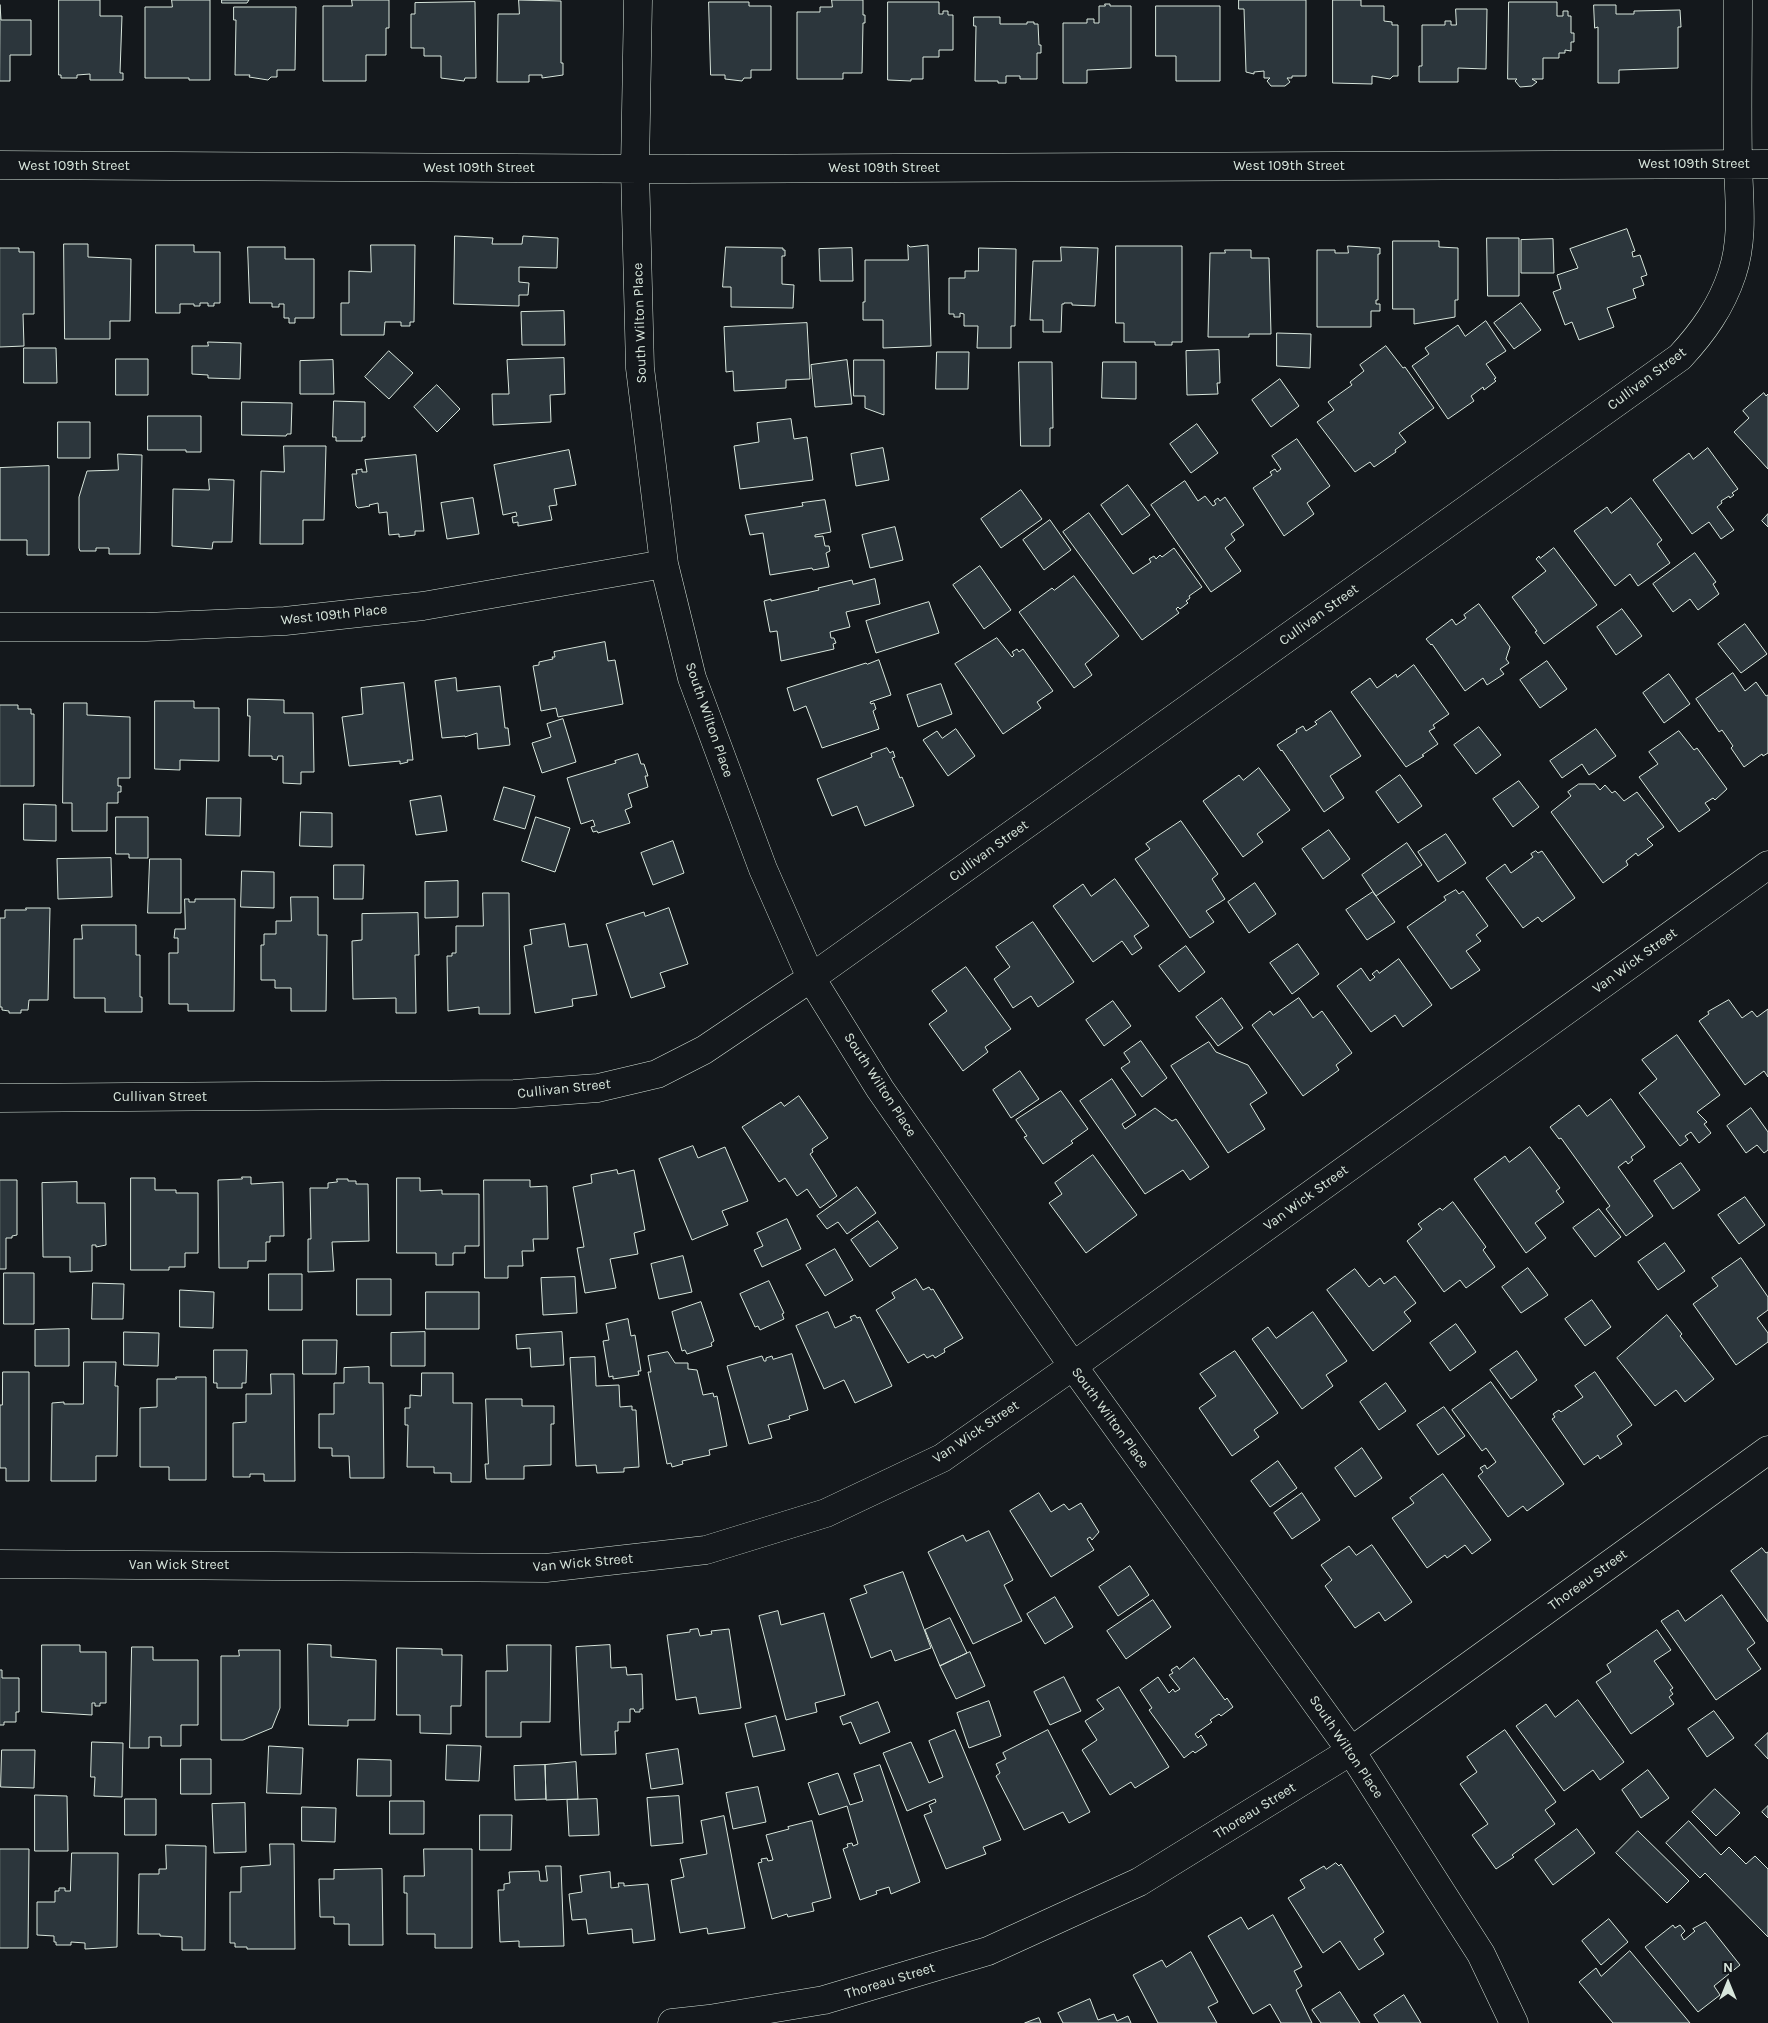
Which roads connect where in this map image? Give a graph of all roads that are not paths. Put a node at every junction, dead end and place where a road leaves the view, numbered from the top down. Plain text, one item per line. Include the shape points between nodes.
1 (638, 0) edge
2 (1738, 0) edge
3 (1738, 163) junction
4 (1768, 164) edge
5 (0, 165) edge
6 (635, 169) junction
7 (664, 564) junction
8 (0, 627) edge
9 (1768, 865) edge
10 (811, 978) junction
11 (0, 1098) edge
12 (1073, 1366) junction
13 (1768, 1450) edge
14 (0, 1564) edge
15 (1351, 1751) junction
16 (672, 2023) edge
17 (1514, 2023) edge

1 - 6 street, South Wilton Place
2 - 3 street, Cullivan Street
3 - 4 street, West 109th Street
3 - 6 street, West 109th Street
3 - 10 street, Cullivan Street via 1741,235 1733,273 1703,332 1680,357
5 - 6 street, West 109th Street
6 - 7 street, South Wilton Place via 640,368
7 - 8 street, West 109th Place via 423,606 285,621 146,627
7 - 10 street, South Wilton Place via 692,678 763,869
9 - 12 street, Van Wick Street
10 - 11 street, Cullivan Street via 704,1050 657,1074 598,1088 514,1094
10 - 12 street, South Wilton Place via 880,1089
12 - 14 street, Van Wick Street via 942,1458 826,1513 706,1550 546,1568
12 - 15 street, South Wilton Place
13 - 15 street, Thoreau Street
15 - 16 street, Thoreau Street via 1139,1882 988,1951 824,2000
15 - 17 street, South Wilton Place via 1481,1954

